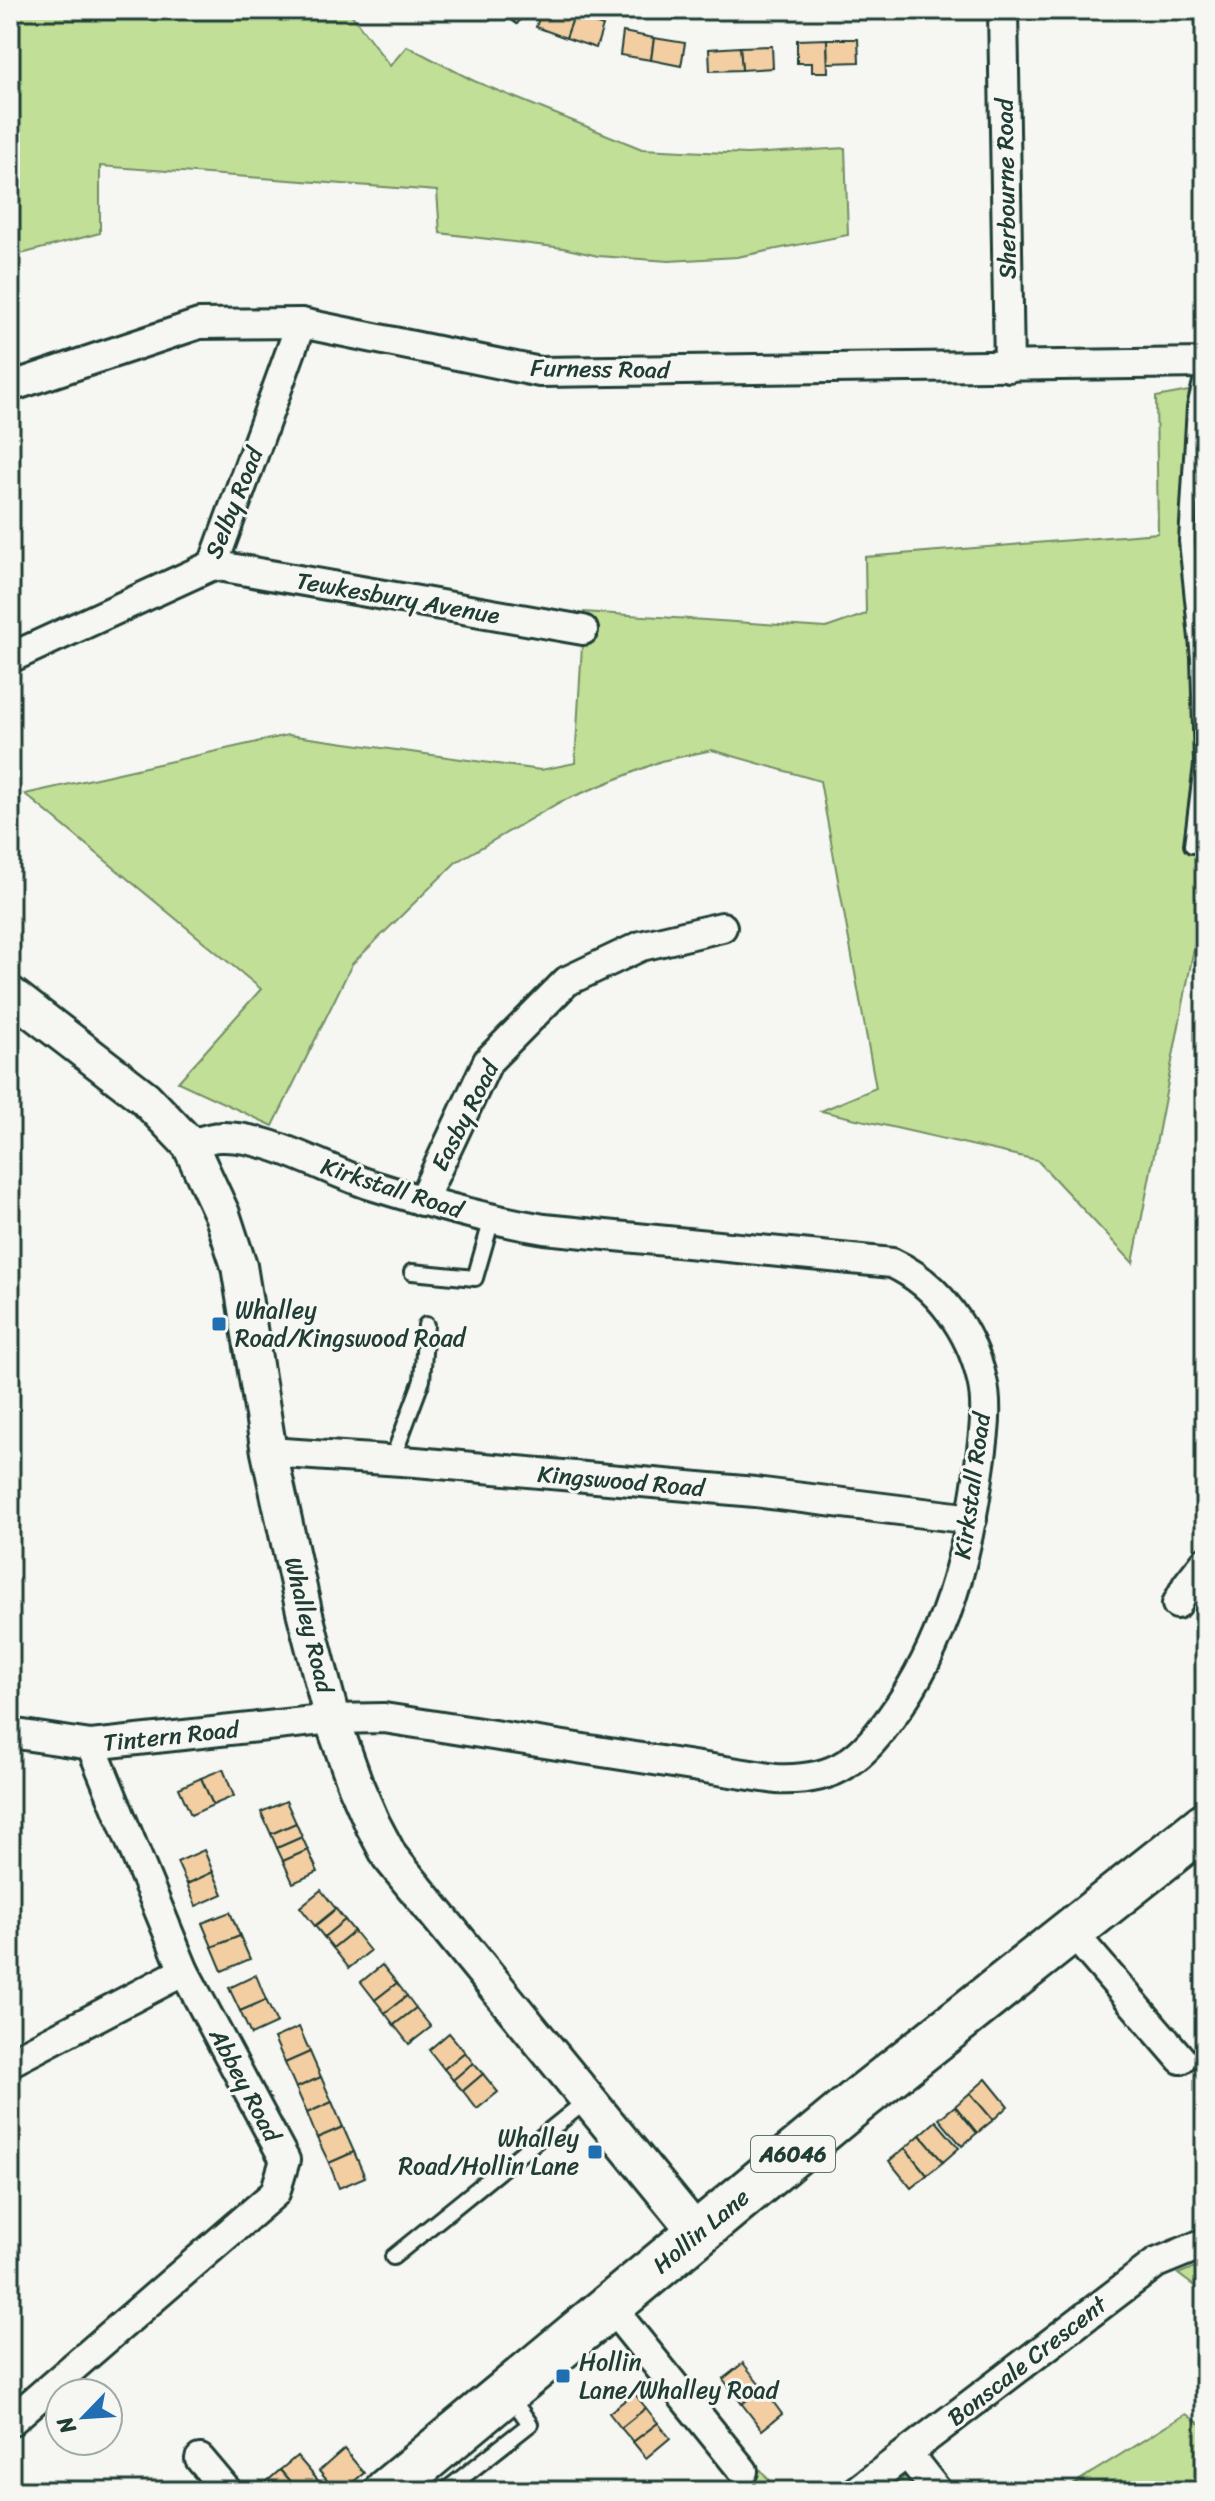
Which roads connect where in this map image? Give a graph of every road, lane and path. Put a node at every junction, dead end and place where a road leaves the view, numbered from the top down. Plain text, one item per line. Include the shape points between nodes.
1 (1003, 10) edge
2 (301, 323) junction
3 (1205, 364) edge
4 (1009, 367) junction
5 (10, 387) edge
6 (213, 565) junction
7 (583, 630) dead end
8 (10, 658) edge
9 (1192, 845) dead end
10 (722, 927) dead end
11 (10, 994) edge
12 (190, 1145) junction
13 (422, 1201) junction
14 (492, 1219) junction
15 (412, 1272) dead end
16 (426, 1325) dead end
17 (269, 1452) junction
18 (392, 1460) junction
19 (972, 1519) junction
20 (1205, 1562) edge
21 (1177, 1604) dead end
22 (332, 1719) junction
23 (10, 1733) edge
24 (91, 1745) junction
25 (1205, 1825) edge
26 (1072, 1932) junction
27 (184, 1971) junction
28 (1181, 2059) dead end
29 (10, 2062) edge
30 (587, 2100) junction
31 (697, 2233) junction
32 (1205, 2243) edge
33 (393, 2257) dead end
34 (610, 2306) junction
35 (507, 2392) junction
36 (10, 2422) edge
37 (907, 2453) junction
38 (200, 2459) dead end
39 (743, 2471) dead end
40 (227, 2491) edge
41 (387, 2491) edge
42 (445, 2491) edge
43 (857, 2491) edge
44 (937, 2491) edge

1 - 4 street, Sherbourne Road
2 - 4 street, Furness Road via 540,372
2 - 5 street, Furness Road via 199,324
2 - 6 street, Selby Road
3 - 4 street, Furness Road
3 - 9 lane via 1195,407 1187,541 1199,658 1202,765
6 - 7 street, Tewkesbury Avenue
6 - 8 street, Selby Road
10 - 13 street, Easby Road via 641,946 567,981 488,1061
11 - 12 street, Whalley Road via 145,1098
12 - 13 street, Kirkstall Road via 220,1137 280,1147 324,1169
12 - 17 street, Whalley Road via 239,1266
13 - 14 street, Kirkstall Road
14 - 15 lane via 475,1278
14 - 19 street, Kirkstall Road via 544,1229 892,1263 913,1273 955,1318 983,1381 983,1447
16 - 18 lane via 422,1380
17 - 18 street, Kingswood Road
17 - 22 street, Whalley Road
18 - 19 street, Kingswood Road via 755,1492
19 - 22 street, Kirkstall Road via 957,1584 918,1676 873,1741 824,1775 776,1779 409,1720
20 - 21 street
22 - 24 street, Tintern Road
22 - 30 street, Whalley Road via 390,1857
23 - 24 street, Tintern Road
24 - 27 street, Abbey Road
25 - 26 main road, Hollin Lane / A6046
26 - 28 street
26 - 31 main road, Hollin Lane / A6046
27 - 29 street
27 - 36 street, Abbey Road via 285,2160 275,2193
30 - 31 street, Whalley Road
30 - 33 lane
31 - 34 main road, Hollin Lane / A6046
32 - 37 street, Bonscale Crescent via 1156,2263
34 - 35 main road, Hollin Lane / A6046
34 - 39 street
35 - 41 main road, Hollin Lane / A6046
35 - 42 lane via 530,2424
37 - 43 street, Bonscale Crescent
37 - 44 street
38 - 40 street

